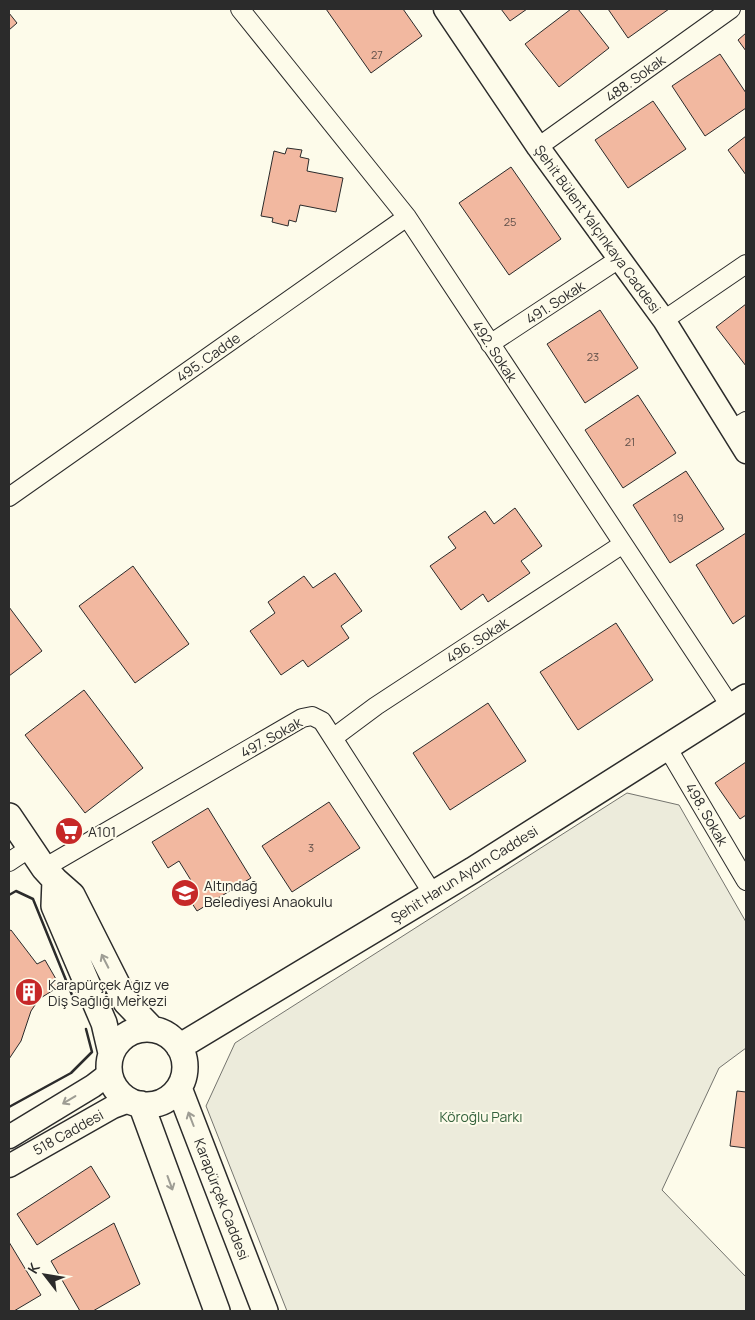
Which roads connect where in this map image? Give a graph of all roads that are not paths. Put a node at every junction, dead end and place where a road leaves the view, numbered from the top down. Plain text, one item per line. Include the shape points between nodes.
1 (240, 9) edge
2 (445, 9) edge
3 (720, 12) edge
4 (538, 147) junction
5 (407, 218) junction
6 (619, 259) junction
7 (746, 264) edge
8 (664, 320) junction
9 (490, 344) junction
10 (739, 426) edge
11 (746, 452) edge
12 (9, 497) edge
13 (623, 544) junction
14 (739, 702) edge
15 (333, 738) junction
16 (667, 747) junction
17 (9, 816) edge
18 (9, 862) edge
19 (43, 865) junction
20 (746, 881) edge
21 (433, 894) junction
22 (152, 1029) junction
23 (179, 1047) junction
24 (111, 1063) junction
25 (179, 1088) junction
26 (135, 1103) junction
27 (9, 1137) edge
28 (9, 1166) edge
29 (217, 1311) edge
30 (264, 1311) edge

1 - 5 street, 492. Sokak
2 - 4 street, Şehit Bülent Yalçınkaya Caddesi
3 - 4 street, 488. Sokak
4 - 6 street, Şehit Bülent Yalçınkaya Caddesi
5 - 9 street, 492. Sokak
5 - 12 street, 495. Cadde
6 - 8 street, Şehit Bülent Yalçınkaya Caddesi
6 - 9 street, 491. Sokak
7 - 8 street
8 - 10 street, Şehit Bülent Yalçınkaya Caddesi
9 - 13 street, 492. Sokak
10 - 11 street, Şehit Bülent Yalçınkaya Caddesi
13 - 14 street, 492. Sokak
13 - 15 street, 496. Sokak via 376,706
14 - 16 main road, Şehit Harun Aydın Caddesi
15 - 19 street, 497. Sokak via 322,721 312,716 302,718
15 - 21 street, 497. Sokak
16 - 20 street, 498. Sokak
16 - 21 main road, Şehit Harun Aydın Caddesi
17 - 19 main road
18 - 19 street, 497. Sokak
22 -> 19 main road via 126,1002 72,895
19 - 24 main road via 54,906 104,1024
21 - 23 main road, Şehit Harun Aydın Caddesi
22 - 23 main road via 164,1033
22 - 24 main road via 128,1034 118,1042
23 - 25 main road via 185,1063
24 - 26 main road via 115,1089
24 -> 27 street, 518 Caddesi via 93,1086
25 - 26 main road via 160,1103
30 -> 25 main road, Karapürçek Caddesi
26 - 28 street, 518 Caddesi via 113,1107
26 -> 29 main road

